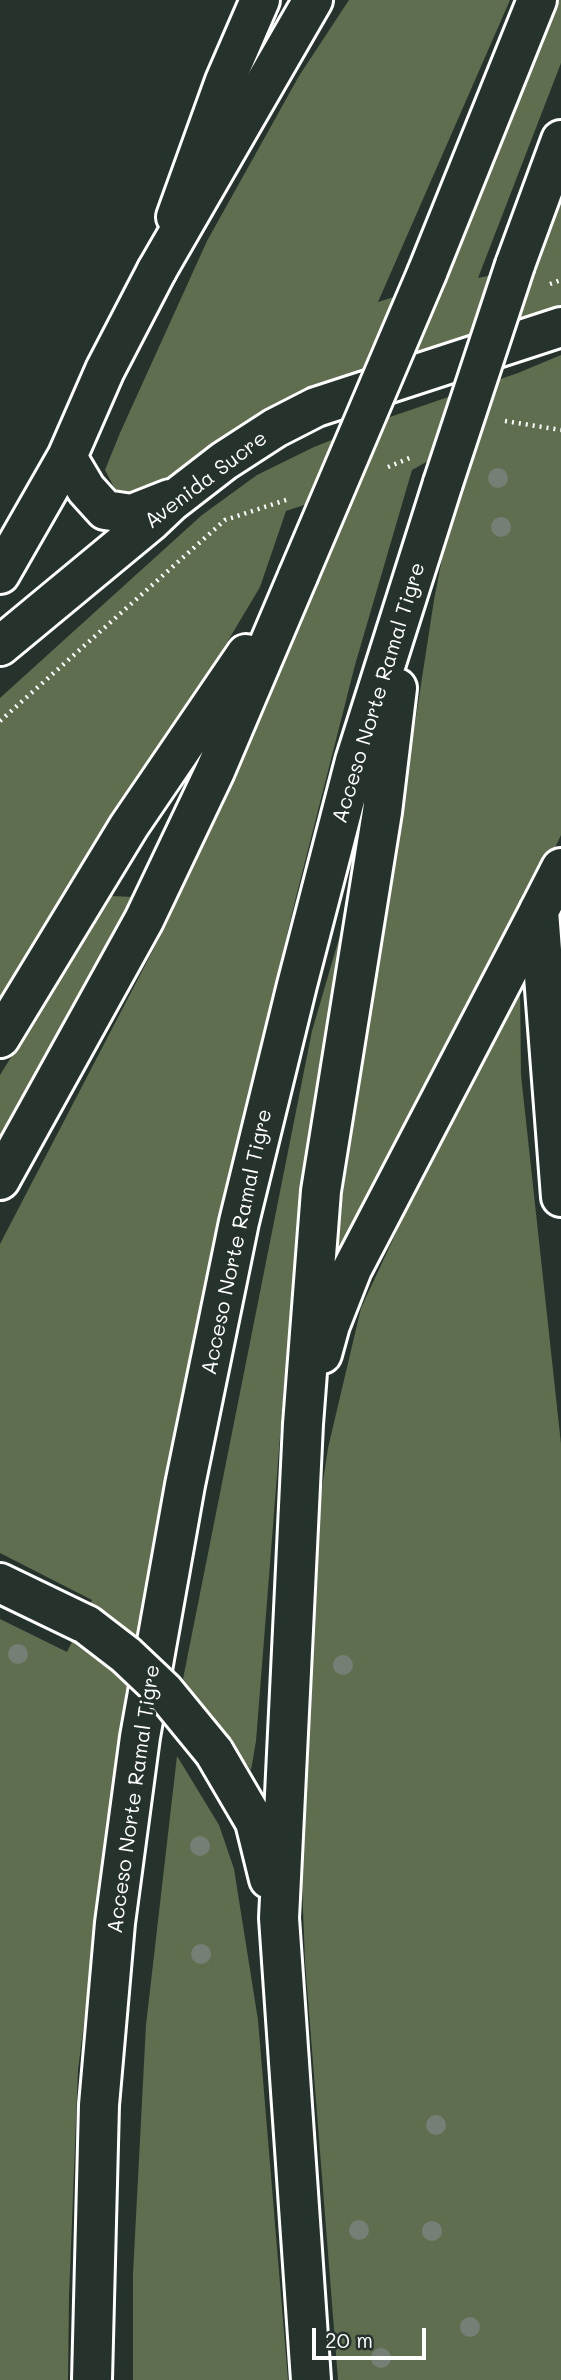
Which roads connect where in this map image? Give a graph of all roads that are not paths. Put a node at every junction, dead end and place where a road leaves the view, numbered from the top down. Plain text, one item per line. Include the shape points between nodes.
1 (260, 0) edge
2 (313, 0) edge
3 (537, 0) edge
4 (561, 140) edge
5 (157, 270) junction
6 (561, 327) edge
7 (66, 457) junction
8 (180, 495) junction
9 (0, 574) edge
10 (297, 578) junction
11 (407, 602) junction
12 (0, 646) edge
13 (561, 868) edge
14 (539, 912) junction
15 (0, 1038) edge
16 (0, 1180) edge
17 (561, 1197) edge
18 (303, 1424) junction
19 (0, 1583) edge
20 (279, 1918) junction
21 (92, 2380) edge
22 (311, 2380) edge

1 - 5 main road via 225,81
2 - 5 main road
3 - 10 main road, bridge
4 - 11 main road, Acceso Norte Ramal Tigre, bridge
5 - 7 main road
6 - 8 main road, Avenida Sucre via 316,407 224,461
7 - 8 main road via 105,510 132,514
7 - 9 main road
8 - 12 main road, Avenida Sucre
10 - 15 main road via 129,826
10 - 16 main road via 215,771 144,920
11 - 18 main road via 382,812 321,1191
11 - 21 main road, Acceso Norte Ramal Tigre via 355,761 239,1222 142,1724 115,1923 99,2105
13 - 14 main road
14 - 17 main road
14 - 18 main road via 352,1269 330,1325
18 - 20 main road
19 - 20 main road, bridge via 87,1625 164,1691 214,1752 255,1822
20 - 22 main road

